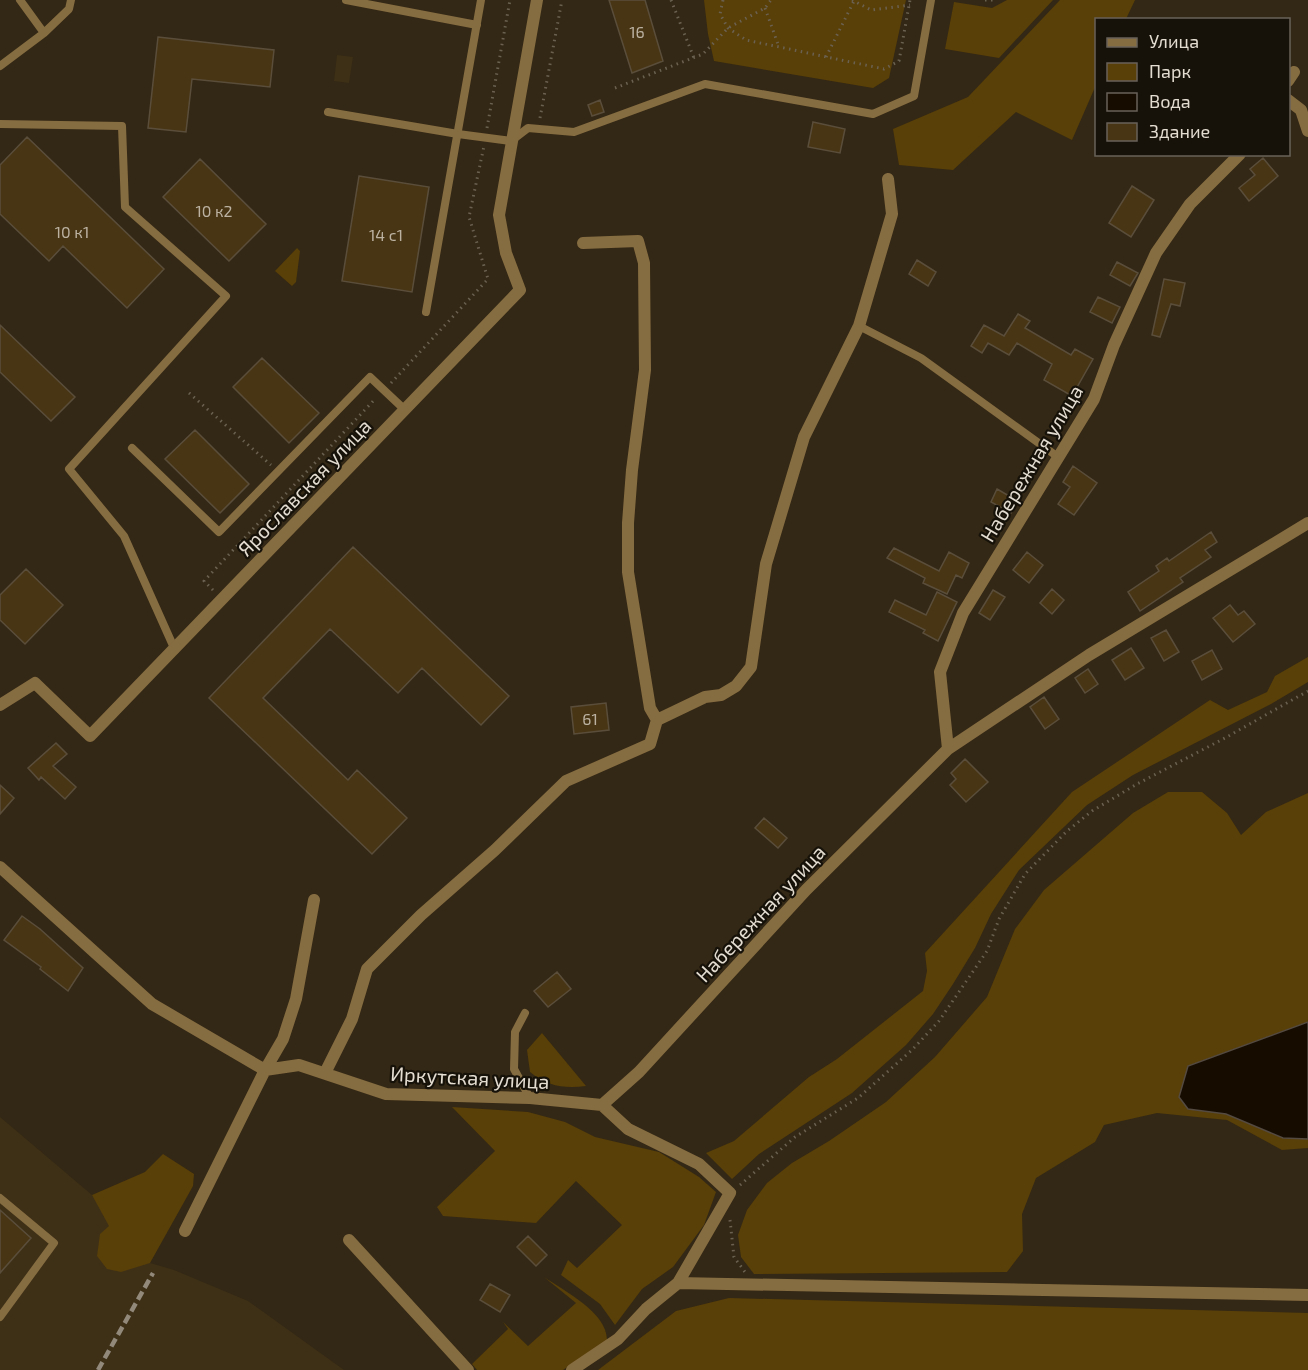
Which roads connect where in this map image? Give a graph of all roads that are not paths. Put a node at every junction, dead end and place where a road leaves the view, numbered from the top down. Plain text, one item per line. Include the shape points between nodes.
1 (20, 0) edge
2 (71, 0) edge
3 (346, 0) edge
4 (481, 0) edge
5 (537, 0) edge
6 (931, 0) edge
7 (477, 25) junction
8 (44, 33) junction
9 (0, 66) edge
10 (1290, 102) edge
11 (328, 112) dead end
12 (0, 124) edge
13 (1308, 131) edge
14 (458, 134) junction
15 (511, 141) junction
16 (1238, 156) edge
17 (888, 179) dead end
18 (583, 243) dead end
19 (426, 312) dead end
20 (859, 326) junction
21 (405, 410) junction
22 (132, 448) dead end
23 (1058, 458) junction
24 (1308, 522) edge
25 (175, 650) junction
26 (0, 705) edge
27 (657, 720) junction
28 (948, 748) junction
29 (0, 867) edge
30 (314, 900) dead end
31 (525, 1013) dead end
32 (266, 1070) junction
33 (325, 1073) junction
34 (530, 1098) junction
35 (602, 1105) junction
36 (0, 1198) edge
37 (184, 1231) dead end
38 (349, 1240) dead end
39 (678, 1283) junction
40 (1308, 1295) edge
41 (0, 1317) edge
42 (468, 1370) edge
43 (572, 1370) edge

1 - 8 lane
2 - 8 lane via 69,9
3 - 7 lane
4 - 7 lane
5 - 15 street
6 - 15 lane via 914,96 873,114 705,84 574,132 528,128
7 - 14 lane
8 - 9 lane
10 - 13 street via 1301,110
11 - 14 lane
12 - 25 lane via 122,126 125,207 226,296 69,469 124,536
14 - 15 lane
14 - 19 lane
15 - 21 street, Ярославская улица via 499,215 506,253 520,290
16 - 23 street, Набережная улица via 1190,204 1156,253 1094,399
17 - 20 street via 892,214
18 - 27 street via 638,241 644,263 645,370 632,470 628,572 650,708
20 - 23 lane via 921,358
20 - 27 street via 804,437 766,564 751,667 736,686 721,695 705,698
21 - 22 lane via 370,377 219,532
21 - 25 street, Ярославская улица
23 - 28 street, Набережная улица via 963,614 940,672
24 - 28 street, Набережная улица via 1089,655
25 - 26 street, Ярославская улица via 90,736 35,683
27 - 33 street via 650,744 566,781 367,969 352,1019
28 - 35 street, Набережная улица via 806,890 639,1072
29 - 32 street via 152,1004
30 - 32 street via 296,999 283,1039
31 - 34 lane via 515,1032 513,1069
32 - 33 street, Иркутская улица via 299,1065
32 - 37 street
33 - 34 street, Иркутская улица via 386,1094
34 - 35 street, Иркутская улица
35 - 39 street via 627,1130 699,1164 730,1193
36 - 41 lane via 54,1243
38 - 42 street
39 - 40 street
39 - 43 street via 618,1339

